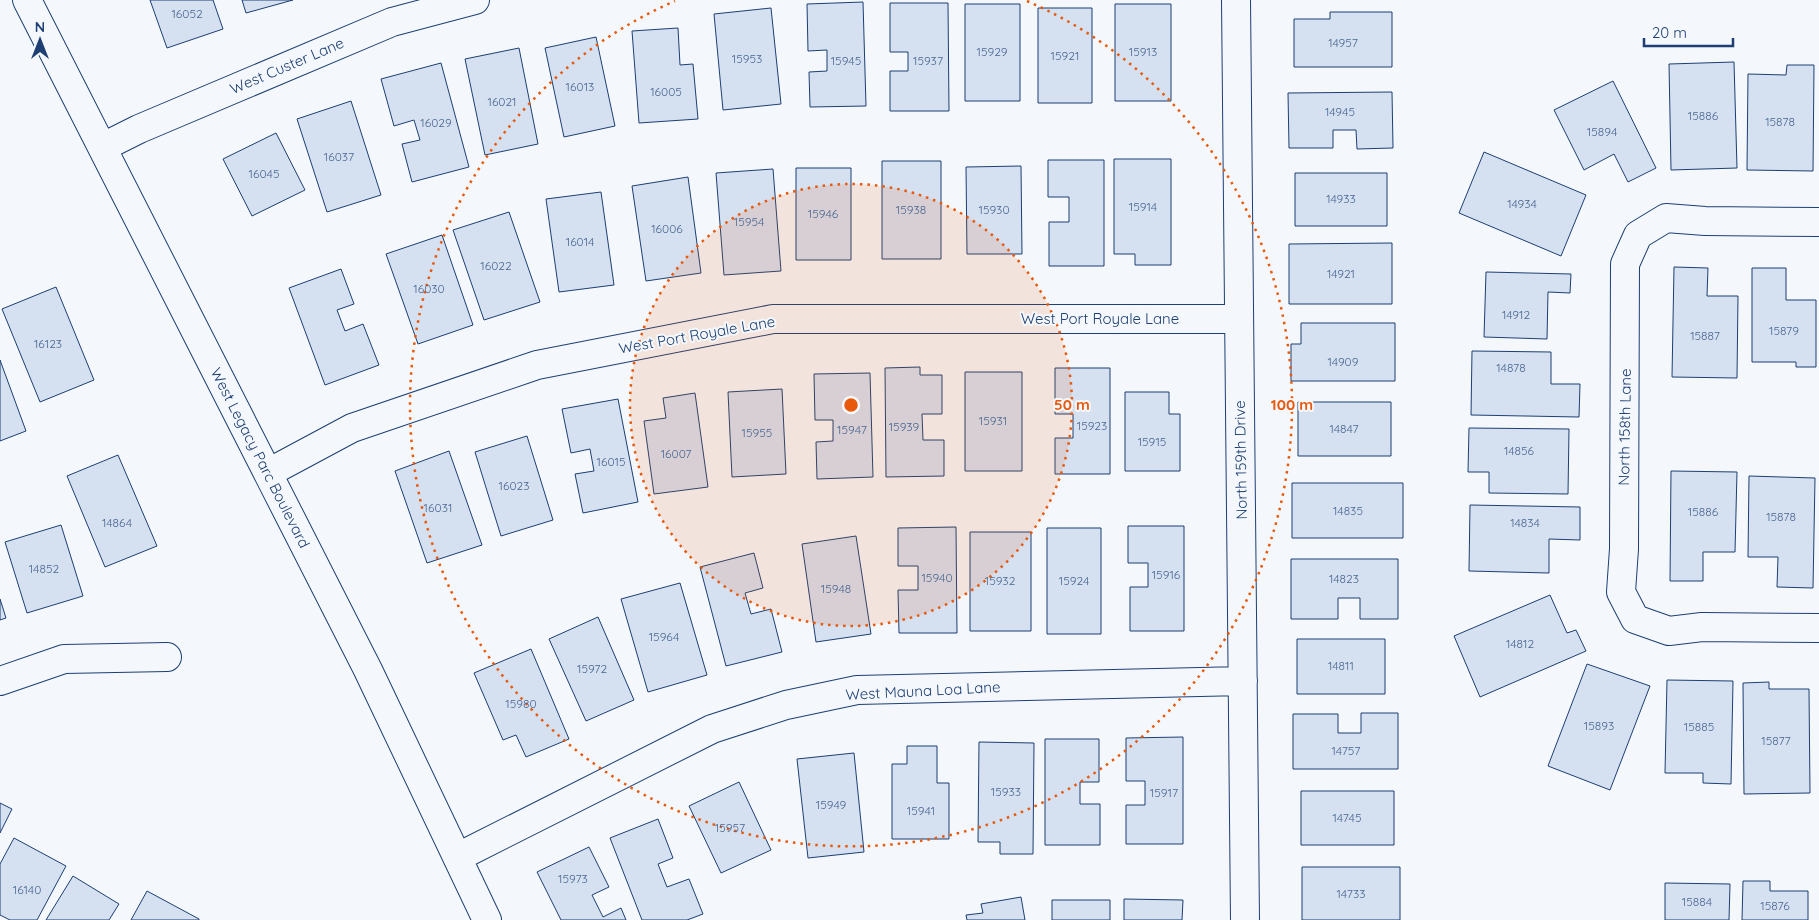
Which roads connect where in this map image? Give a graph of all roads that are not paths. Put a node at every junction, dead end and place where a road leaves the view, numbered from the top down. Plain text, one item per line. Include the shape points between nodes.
1 (27, 0) edge
2 (476, 0) edge
3 (1236, 0) edge
4 (103, 146) junction
5 (1819, 222) edge
6 (1239, 319) junction
7 (268, 473) junction
8 (1819, 628) edge
9 (167, 657) dead end
10 (0, 681) edge
11 (1243, 681) junction
12 (458, 857) junction
13 (487, 920) edge
14 (1245, 920) edge

1 - 4 street, West Legacy Parc Boulevard
2 - 4 street, West Custer Lane via 392,22
3 - 6 street, North 159th Drive
4 - 7 street, West Legacy Parc Boulevard
5 - 8 street, North 158th Lane via 1666,218 1638,235 1625,264 1621,592 1635,619 1669,632 1702,627
6 - 7 street, West Port Royale Lane via 773,319 537,365 352,428
6 - 11 street, North 159th Drive
7 - 12 street, West Legacy Parc Boulevard
9 - 10 street via 64,659
11 - 12 street, West Mauna Loa Lane via 857,690 786,705 712,729
11 - 14 street, North 159th Drive
12 - 13 street, West Legacy Parc Boulevard

